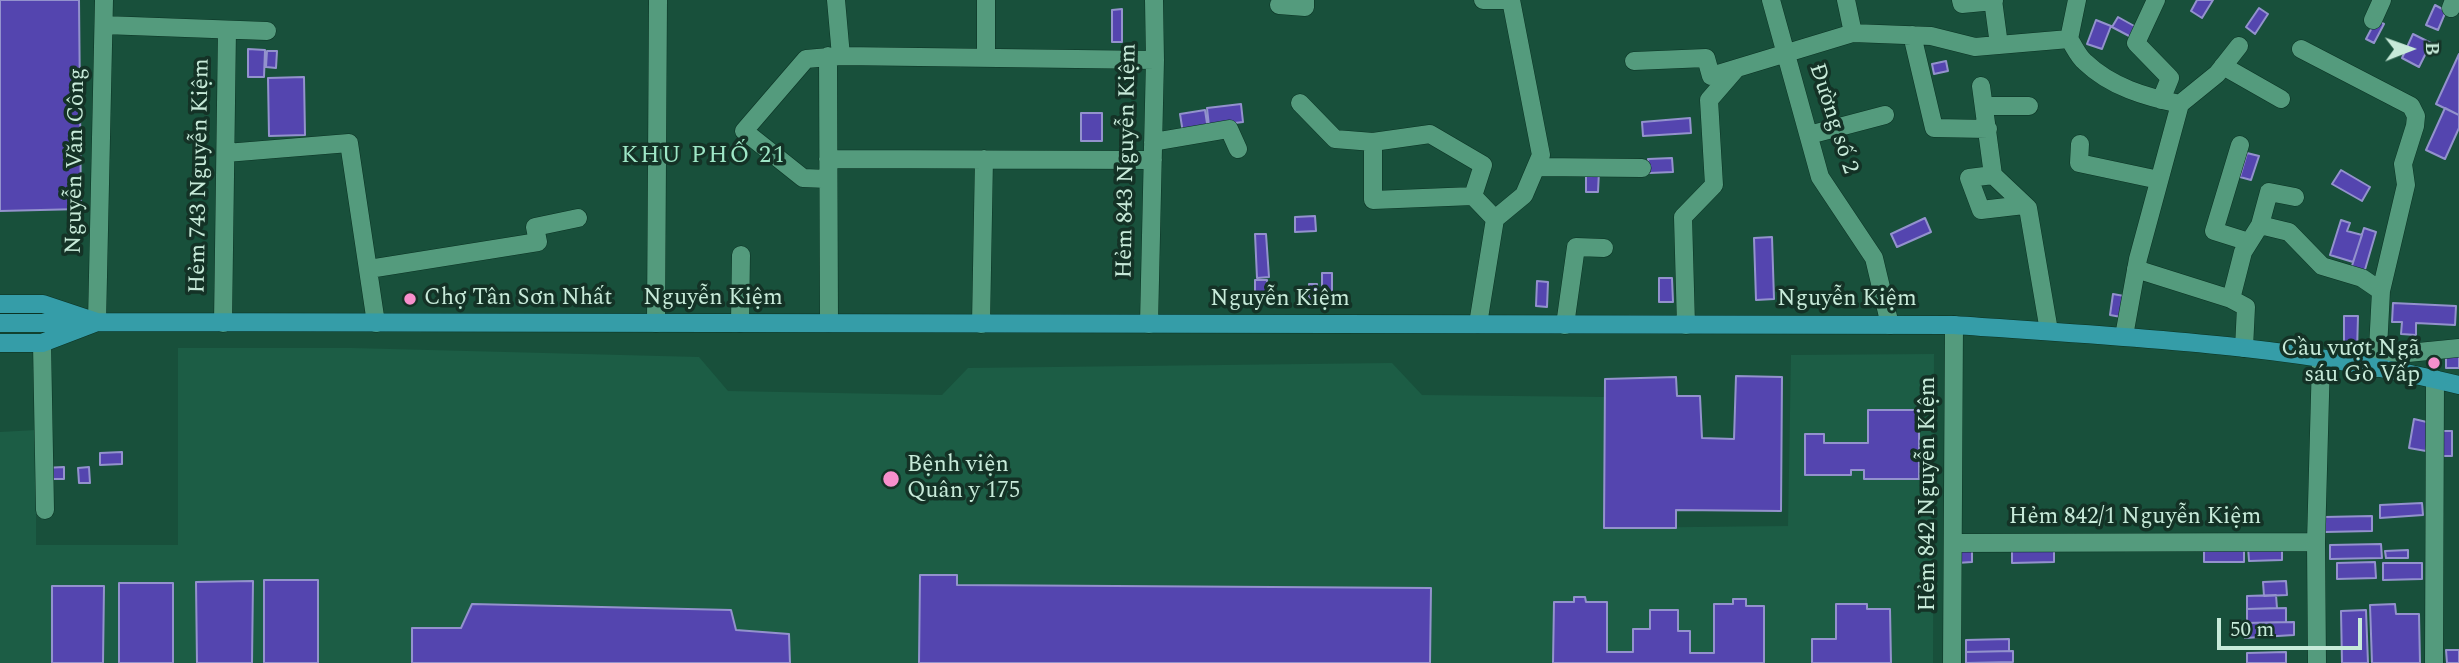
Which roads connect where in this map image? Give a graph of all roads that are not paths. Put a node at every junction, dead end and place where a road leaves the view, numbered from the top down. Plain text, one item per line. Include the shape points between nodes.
1 (104, 0) edge
2 (658, 0) edge
3 (836, 0) edge
4 (986, 0) edge
5 (1154, 0) edge
6 (1305, 0) edge
7 (1483, 0) edge
8 (1771, 0) edge
9 (1846, 0) edge
10 (1961, 0) edge
11 (2077, 0) edge
12 (2156, 0) edge
13 (2382, 0) edge
14 (1994, 1) edge
15 (1279, 5) dead end
16 (2373, 20) dead end
17 (104, 25) junction
18 (227, 30) junction
19 (267, 32) dead end
20 (1853, 33) junction
21 (1912, 35) junction
22 (2069, 39) junction
23 (1999, 46) junction
24 (2239, 46) dead end
25 (2301, 49) dead end
26 (1785, 52) junction
27 (835, 56) junction
28 (986, 58) junction
29 (1155, 60) junction
30 (1634, 61) dead end
31 (2222, 66) junction
32 (1735, 69) junction
33 (1982, 86) dead end
34 (2281, 99) dead end
35 (2161, 100) junction
36 (1300, 103) dead end
37 (2180, 103) junction
38 (1984, 106) junction
39 (2029, 106) dead end
40 (1885, 115) dead end
41 (1988, 129) junction
42 (1809, 135) junction
43 (1373, 142) junction
44 (2080, 144) dead end
45 (2240, 145) dead end
46 (1238, 149) dead end
47 (1153, 151) junction
48 (226, 153) junction
49 (828, 159) junction
50 (984, 159) junction
51 (1536, 167) junction
52 (1642, 168) dead end
53 (1993, 175) junction
54 (828, 179) junction
55 (2160, 180) junction
56 (1473, 196) junction
57 (2295, 197) dead end
58 (2024, 205) junction
59 (578, 218) dead end
60 (1495, 219) junction
61 (2259, 225) junction
62 (2249, 242) junction
63 (1604, 248) dead end
64 (741, 254) dead end
65 (369, 269) junction
66 (2136, 269) junction
67 (2381, 291) junction
68 (2231, 299) junction
69 (0, 304) edge
70 (0, 323) edge
71 (97, 323) junction
72 (223, 323) junction
73 (376, 323) junction
74 (656, 323) junction
75 (740, 323) junction
76 (829, 323) junction
77 (981, 324) junction
78 (1149, 324) junction
79 (1478, 324) junction
80 (1565, 325) junction
81 (1686, 325) junction
82 (1890, 325) junction
83 (1954, 325) junction
84 (2049, 331) junction
85 (2124, 337) junction
86 (0, 343) edge
87 (42, 343) junction
88 (2244, 348) junction
89 (2459, 348) edge
90 (2322, 359) junction
91 (2378, 362) junction
92 (2435, 379) junction
93 (2459, 385) edge
94 (45, 510) dead end
95 (2316, 542) junction
96 (1954, 543) junction
97 (1952, 663) edge
98 (2317, 663) edge
99 (2434, 663) edge

1 - 17 street, Nguyễn Văn Công
2 - 74 street
3 - 27 street
4 - 28 street
5 - 29 street, Hẻm 843 Nguyễn Kiệm
6 - 15 street via 1305,7
7 - 51 street via 1511,1 1541,155
8 - 26 street, Đường số 2
9 - 20 street
10 - 14 street via 1962,4
11 - 22 street
12 - 35 street via 2136,43 2170,78
13 - 16 street
14 - 23 street
17 - 18 street, Hẻm 743 Nguyễn Kiệm
17 - 71 street, Nguyễn Văn Công
18 - 19 street, Hẻm 743 Nguyễn Kiệm
18 - 48 street, Hẻm 743 Nguyễn Kiệm
20 - 21 street
20 - 26 street
21 - 23 street via 1975,47
21 - 41 street via 1934,128
22 - 23 street
22 - 35 street via 2084,62 2118,85
24 - 31 street
25 - 67 street via 2415,111 2403,164 2406,185
26 - 32 street
26 - 42 street, Đường số 2
27 - 28 street
27 - 49 street
27 - 54 street via 806,59 744,131 803,178
28 - 29 street
29 - 47 street, Hẻm 843 Nguyễn Kiệm
30 - 32 street via 1706,58 1711,76
31 - 34 street
31 - 37 street
32 - 81 street via 1709,100 1714,185 1683,217
33 - 38 street
35 - 37 street
36 - 43 street via 1335,139
37 - 55 street
38 - 39 street
38 - 41 street
40 - 42 street
41 - 53 street
42 - 82 street, Đường số 2 via 1820,177 1874,258
43 - 56 street via 1430,134 1483,165
43 - 56 street via 1373,200
44 - 55 street via 2079,163
45 - 62 street via 2214,231
46 - 47 street via 1229,129
47 - 50 street
47 - 78 street, Hẻm 843 Nguyễn Kiệm
48 - 65 street via 349,143
48 - 72 street, Hẻm 743 Nguyễn Kiệm
49 - 50 street
49 - 54 street
50 - 77 street
51 - 52 street
51 - 60 street via 1524,195
53 - 58 street
53 - 58 street via 1969,178 1981,210
54 - 76 street
55 - 66 street
56 - 60 street
57 - 61 street via 2269,192
58 - 84 street
59 - 65 street via 535,227 538,242
60 - 79 street
61 - 62 street
61 - 67 street via 2289,232 2322,266 2362,278
62 - 68 street
63 - 80 street via 1576,247
64 - 75 street
65 - 73 street
66 - 68 street
66 - 85 street
67 - 91 street
68 - 88 street via 2246,307
69 - 71 main road, Nguyễn Kiệm via 43,304
70 - 71 main road
71 - 72 main road, Nguyễn Kiệm
71 - 87 main road, Nguyễn Kiệm
72 - 73 main road, Nguyễn Kiệm
73 - 74 main road, Nguyễn Kiệm
74 - 75 main road, Nguyễn Kiệm
75 - 76 main road, Nguyễn Kiệm
76 - 77 main road, Nguyễn Kiệm
77 - 78 main road, Nguyễn Kiệm
78 - 79 main road, Nguyễn Kiệm
79 - 80 main road, Nguyễn Kiệm
80 - 81 main road, Nguyễn Kiệm
81 - 82 main road, Nguyễn Kiệm
82 - 83 main road, Nguyễn Kiệm
83 - 84 main road, Nguyễn Kiệm
83 - 96 street, Hẻm 842 Nguyễn Kiệm
84 - 85 main road, Nguyễn Kiệm
85 - 88 main road, Nguyễn Kiệm
86 - 87 main road, Nguyễn Kiệm
87 - 94 street
88 - 90 main road, Nguyễn Kiệm
89 - 91 street
90 - 91 main road, Nguyễn Kiệm
90 - 95 street
91 - 92 main road, Nguyễn Kiệm
92 - 93 main road, Nguyễn Kiệm
92 - 99 street
95 - 96 street, Hẻm 842/1 Nguyễn Kiệm
95 - 98 street
96 - 97 street, Hẻm 842 Nguyễn Kiệm

